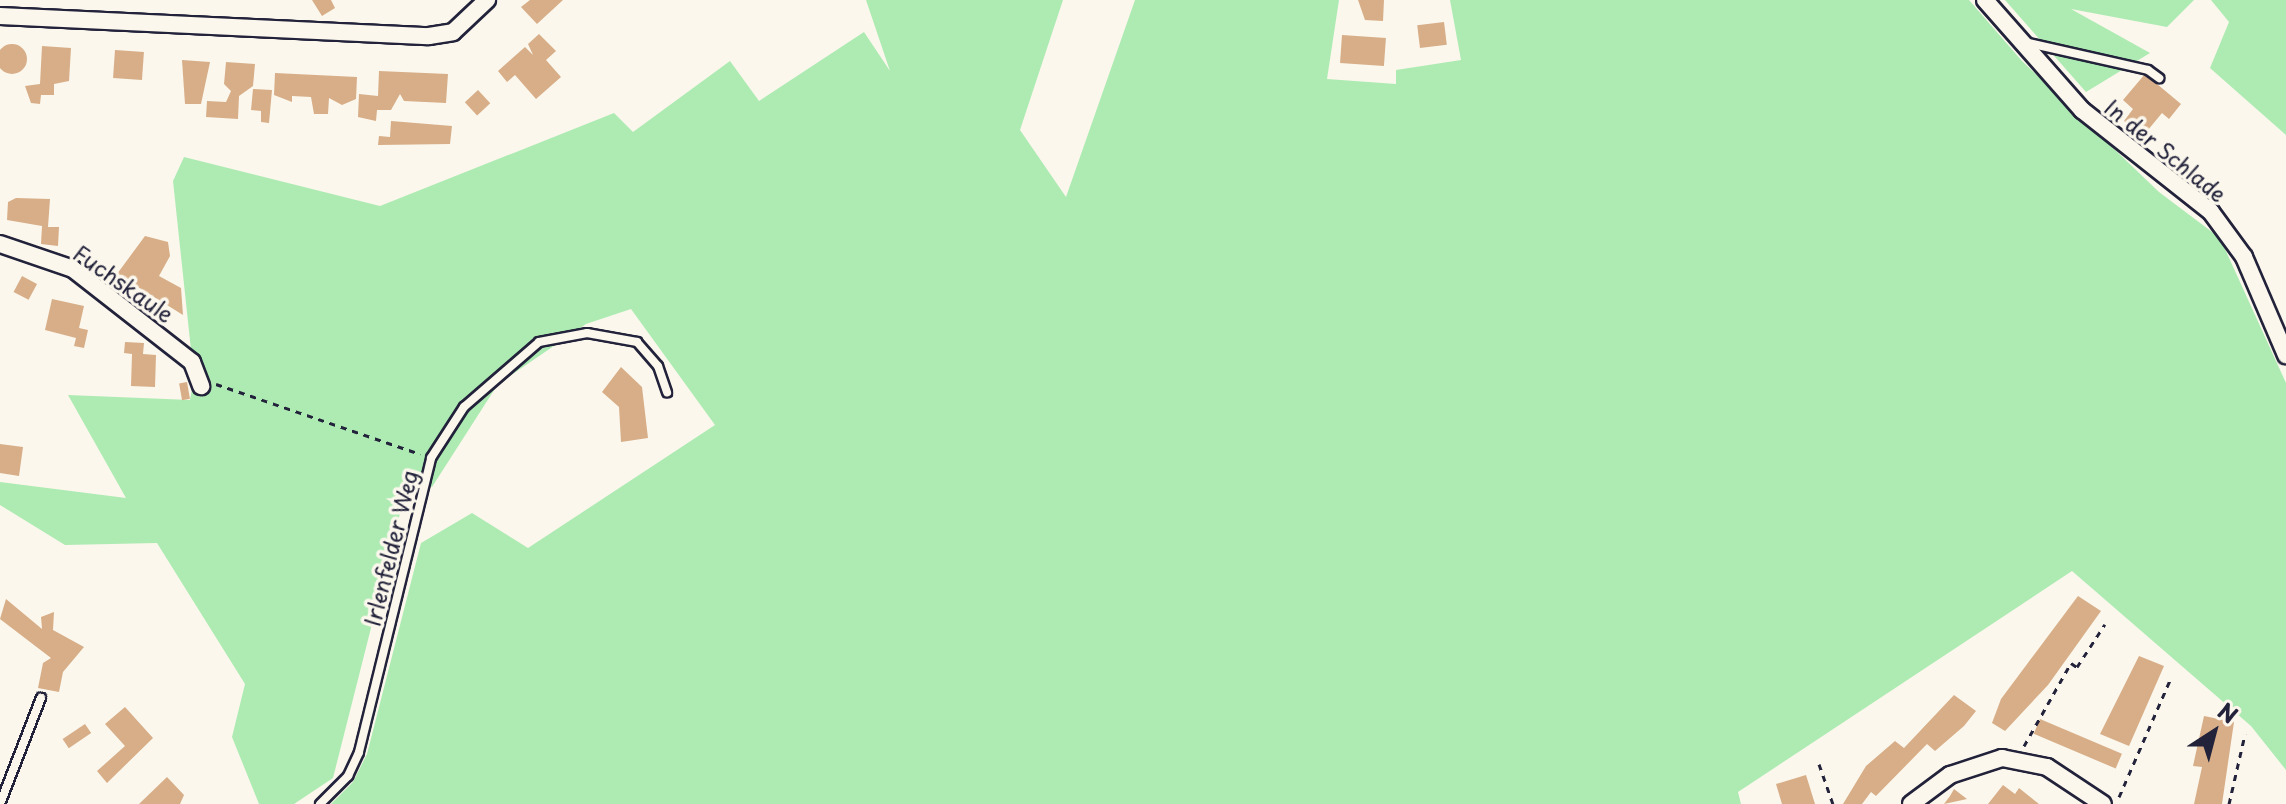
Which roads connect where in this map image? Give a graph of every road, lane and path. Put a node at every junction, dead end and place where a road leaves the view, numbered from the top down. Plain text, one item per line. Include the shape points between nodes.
1 (487, 0) edge
2 (1985, 0) edge
3 (0, 16) edge
4 (2023, 42) junction
5 (2159, 78) dead end
6 (0, 244) edge
7 (2286, 355) edge
8 (201, 386) joint
9 (667, 392) dead end
10 (431, 458) junction
11 (2105, 624) dead end
12 (2170, 680) dead end
13 (41, 698) dead end
14 (2245, 734) dead end
15 (2019, 759) junction
16 (1819, 764) dead end
17 (0, 804) edge
18 (320, 804) edge
19 (1833, 804) edge
20 (1911, 804) edge
21 (2103, 804) edge
22 (2112, 804) edge
23 (2229, 804) edge

1 - 3 street via 453,32 429,36
2 - 4 street, In der Schlade
4 - 5 lane via 2148,70
4 - 7 street, In der Schlade via 2082,110 2211,212 2244,257
6 - 8 street, Fuchskaule via 73,269 192,362
8 - 10 path via 224,383
9 - 10 lane, Irlenfelder Weg via 658,366 637,342 587,333 539,342 464,407
10 - 18 lane, Irlenfelder Weg via 359,752 348,776
11 - 15 path via 2035,718
12 - 22 path via 2126,791
13 - 17 lane
14 - 23 path
15 - 20 street via 1974,763
15 - 21 street via 2047,767
16 - 19 path

